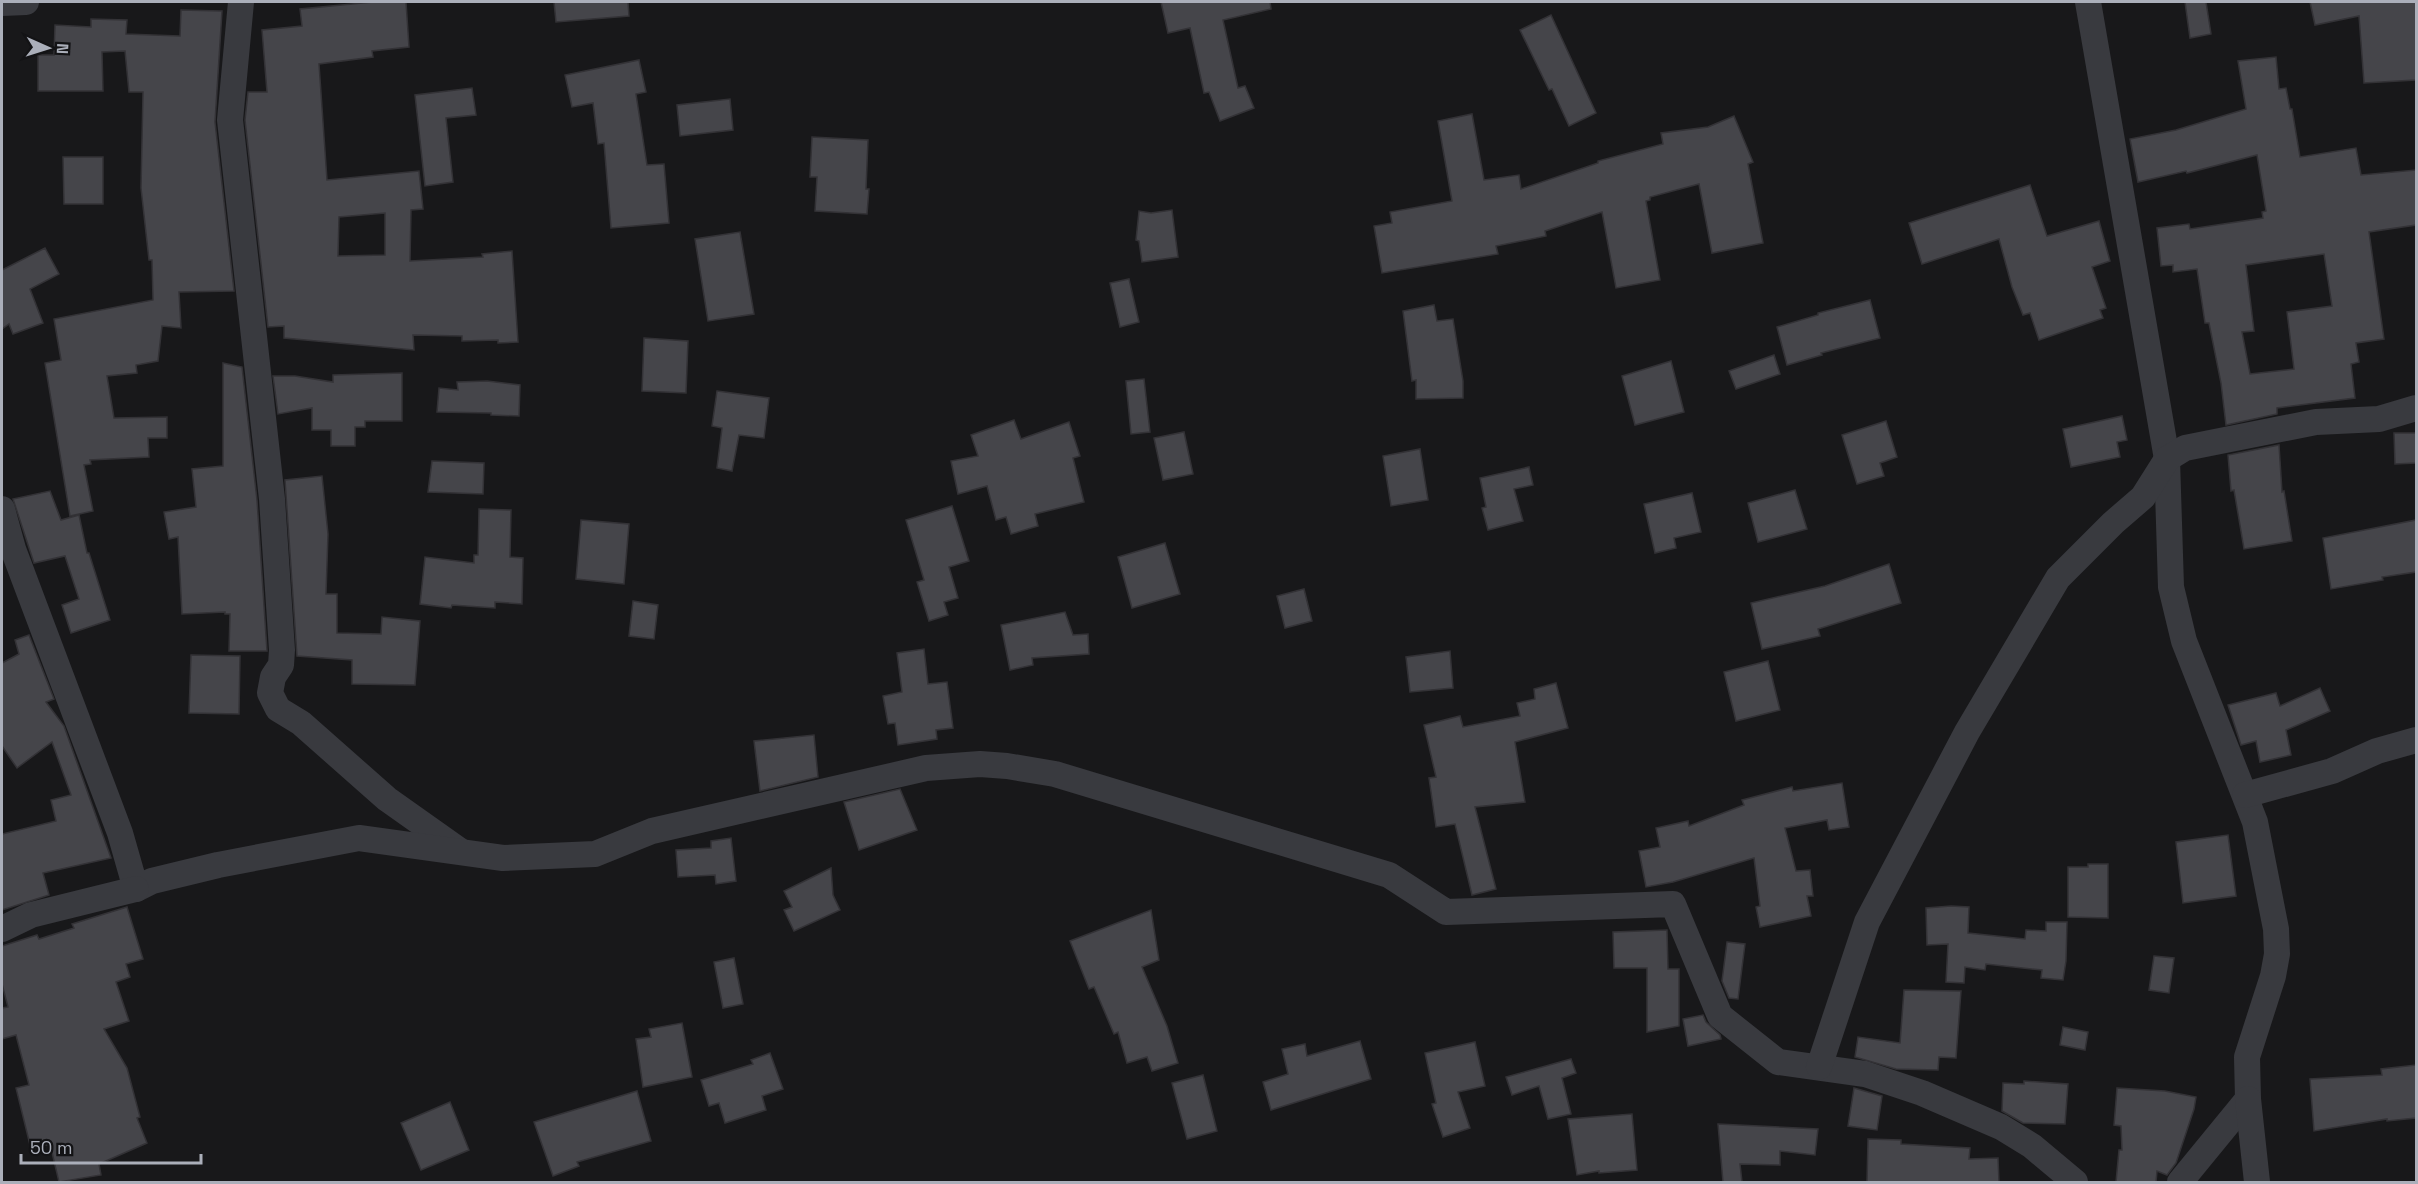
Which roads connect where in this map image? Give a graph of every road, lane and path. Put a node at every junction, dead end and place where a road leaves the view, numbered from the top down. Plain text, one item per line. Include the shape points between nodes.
1 (26, 2) edge
2 (241, 2) edge
3 (2088, 2) edge
4 (2, 3) edge
5 (2416, 408) edge
6 (2167, 459) junction
7 (2, 509) edge
8 (2416, 740) edge
9 (2245, 795) junction
10 (465, 853) junction
11 (135, 889) junction
12 (2, 928) edge
13 (1819, 1067) junction
14 (2248, 1099) junction
15 (2075, 1182) edge
16 (2180, 1182) edge
17 (2257, 1182) edge

1 - 4 street
2 - 10 street via 230,120 272,499 282,650 270,693 278,709 301,723 387,799
3 - 6 street
5 - 6 street via 2379,419 2316,422 2185,448
6 - 9 street via 2171,587 2184,640
6 - 13 street via 2143,497 2058,578 1967,732 1867,922
7 - 11 street via 13,549 120,833
8 - 9 street via 2377,751 2332,771
9 - 14 street via 2255,822 2276,929 2277,954 2274,976 2247,1057
10 - 11 street via 359,838 218,865
10 - 13 street via 503,858 595,854 651,831 926,768 1007,766 1055,774 1389,875 1446,912 1673,904 1720,1016 1778,1062
11 - 12 street via 31,915
13 - 15 street via 1877,1078 2001,1127
14 - 16 street
14 - 17 street

